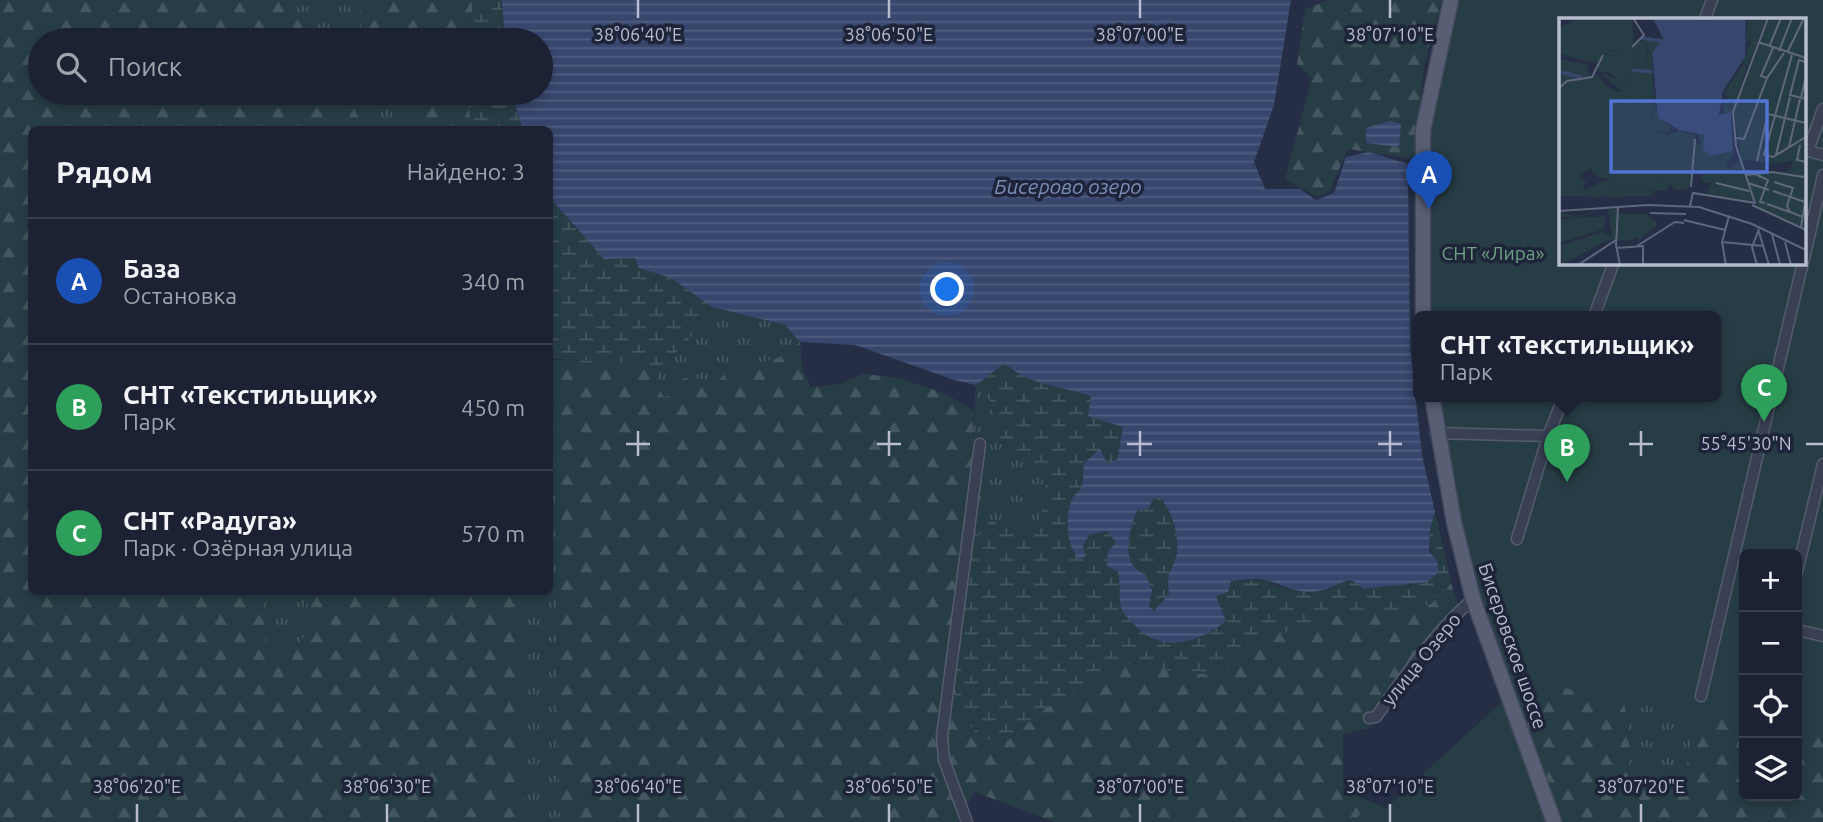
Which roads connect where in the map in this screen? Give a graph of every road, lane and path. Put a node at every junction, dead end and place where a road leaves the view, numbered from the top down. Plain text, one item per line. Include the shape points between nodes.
1 (1451, 0) edge
2 (1712, 0) edge
3 (1705, 18) edge
4 (1823, 109) edge
5 (1823, 155) edge
6 (1823, 175) edge
7 (1806, 248) edge
8 (1613, 264) edge
9 (1802, 264) edge
10 (1423, 311) edge
11 (1596, 311) edge
12 (1433, 402) edge
13 (1562, 402) edge
14 (1436, 433) junction
15 (1548, 436) junction
16 (980, 444) dead end
17 (1823, 464) edge
18 (1517, 539) dead end
19 (1802, 551) edge
20 (1473, 599) junction
21 (1802, 631) edge
22 (1823, 636) edge
23 (1701, 696) dead end
24 (1369, 718) dead end
25 (967, 822) edge
26 (1554, 822) edge

1 - 10 main road via 1423,130
2 - 3 street
4 - 5 street via 1808,151
6 - 7 street
8 - 11 street
9 - 23 street
12 - 14 main road, Бисеровское шоссе
13 - 15 street
14 - 15 street
14 - 20 main road, Бисеровское шоссе
15 - 18 street
16 - 25 street via 942,736 944,760
17 - 19 street
20 - 24 street, улица Озеро via 1455,614 1376,716
20 - 26 main road, Бисеровское шоссе
21 - 22 street

